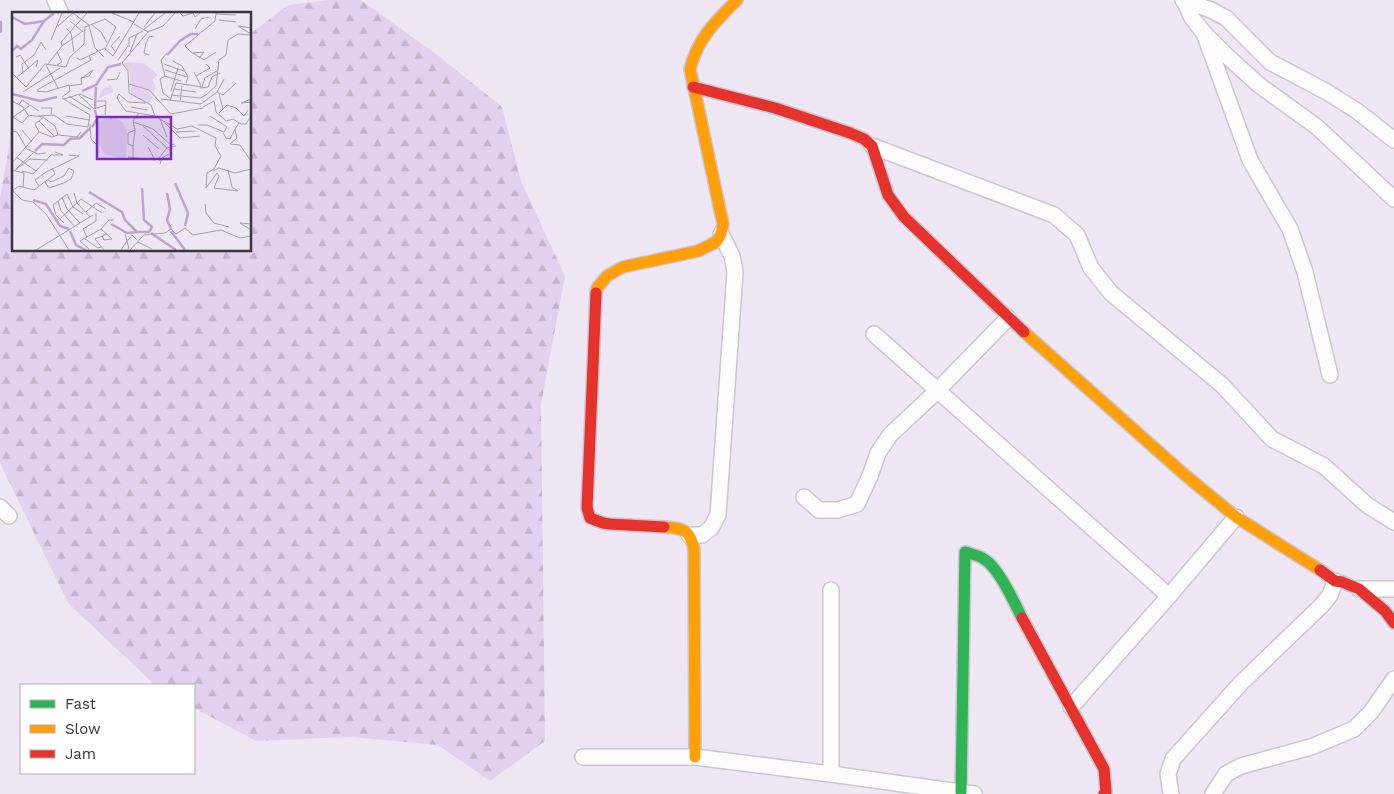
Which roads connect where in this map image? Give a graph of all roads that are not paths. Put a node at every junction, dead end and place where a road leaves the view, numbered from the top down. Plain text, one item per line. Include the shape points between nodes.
1 (55, 0) edge
2 (737, 0) edge
3 (1184, 0) edge
4 (60, 12) edge
5 (1204, 33) junction
6 (693, 87) junction
7 (1394, 140) edge
8 (872, 146) junction
9 (1394, 199) edge
10 (721, 234) junction
11 (1008, 318) junction
12 (874, 334) dead end
13 (1330, 375) dead end
14 (937, 391) junction
15 (804, 497) dead end
16 (1236, 517) junction
17 (1394, 522) edge
18 (689, 535) junction
19 (1335, 581) junction
20 (1359, 589) junction
21 (1394, 589) edge
22 (832, 590) dead end
23 (1169, 596) junction
24 (1394, 622) edge
25 (1394, 679) edge
26 (1071, 707) junction
27 (583, 757) dead end
28 (695, 757) junction
29 (831, 774) junction
30 (967, 793) edge
31 (1104, 794) edge
32 (1171, 794) edge
33 (1213, 794) edge

1 - 4 street
2 - 6 street via 711,26 694,54 690,69
3 - 5 street
3 - 7 street via 1226,18 1270,62 1327,92
5 - 9 street via 1259,85 1316,127
5 - 13 street via 1250,160 1290,229 1305,272
6 - 8 street via 775,108 850,133
6 - 10 street via 723,224
8 - 11 street via 888,195 904,217
8 - 17 street via 1054,215 1077,235 1091,268 1110,293 1222,385 1272,439 1324,466 1368,505
10 - 18 street via 732,256 735,272 718,515 711,528 702,535
10 - 18 street via 716,242 698,251 623,267 597,288 596,297 587,508 590,518 610,524 678,528
11 - 14 street
11 - 16 street
12 - 14 street
14 - 15 street via 890,435 878,454 857,504 838,510 819,510
14 - 23 street
16 - 19 street
16 - 23 street
18 - 28 street via 694,555
19 - 20 street
19 - 32 street via 1322,605 1241,683 1173,759 1168,774
20 - 21 street
20 - 24 street via 1385,610
22 - 29 street
23 - 26 street
25 - 33 street via 1371,712 1354,728 1311,747 1241,766 1226,774
26 - 30 street via 1003,582 990,564 966,552
26 - 31 street via 1104,769
27 - 28 street
28 - 29 street
29 - 30 street

